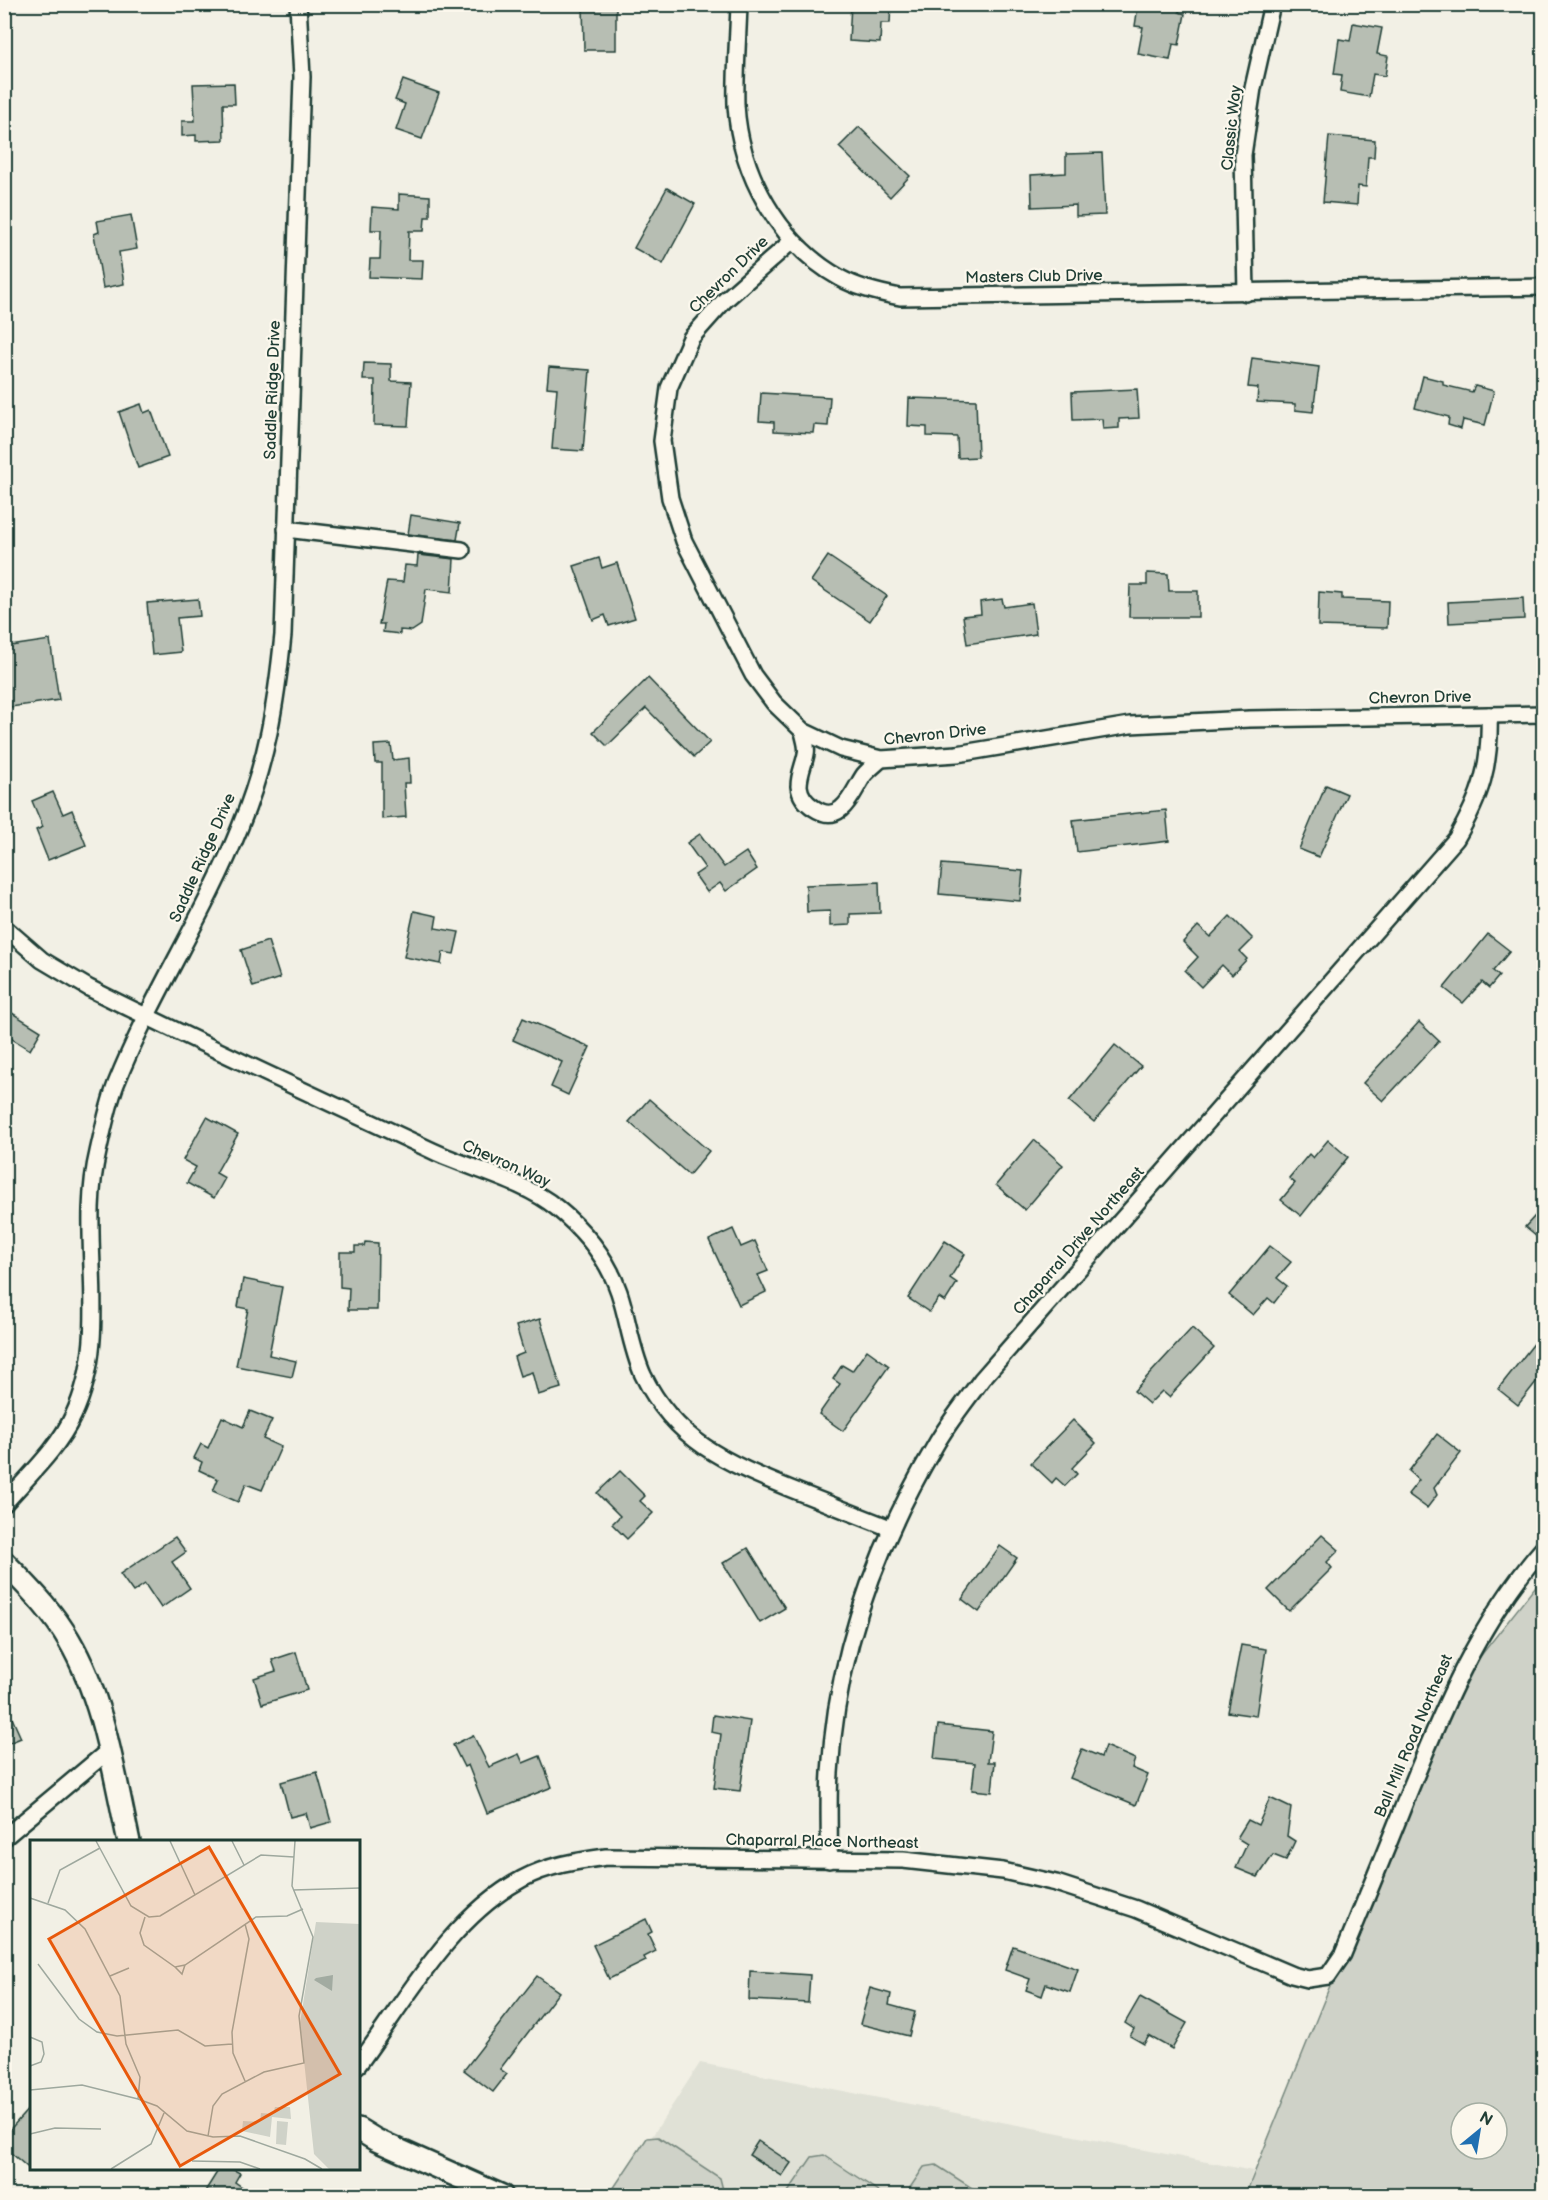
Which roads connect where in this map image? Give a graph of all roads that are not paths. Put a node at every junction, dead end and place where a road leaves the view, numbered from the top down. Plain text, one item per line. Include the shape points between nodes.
1 (298, 4) edge
2 (740, 4) edge
3 (1272, 4) edge
4 (792, 240) junction
5 (1544, 287) edge
6 (1246, 293) junction
7 (286, 529) junction
8 (462, 550) dead end
9 (1544, 714) edge
10 (1489, 715) junction
11 (803, 731) junction
12 (881, 759) junction
13 (4, 927) edge
14 (148, 1018) junction
15 (4, 1504) edge
16 (890, 1528) junction
17 (1544, 1547) edge
18 (4, 1562) edge
19 (108, 1751) junction
20 (4, 1838) edge
21 (129, 1840) edge
22 (829, 1860) junction
23 (1343, 1954) joint
24 (360, 2062) edge
25 (360, 2130) edge
26 (502, 2196) edge

1 - 7 street, Saddle Ridge Drive via 302,77
2 - 4 street, Masters Club Drive via 736,105 741,140 752,177
3 - 6 street, Classic Way via 1253,88 1244,155
4 - 6 street, Masters Club Drive via 816,263 841,279 900,297
4 - 11 street, Chevron Drive via 724,301 692,338 669,388 662,441 670,498 684,541 753,675
5 - 6 street, Masters Club Drive
7 - 8 street
7 - 14 street, Saddle Ridge Drive via 283,635 275,712 263,764 240,828
9 - 10 street, Chevron Drive
10 - 12 street, Chevron Drive via 1130,725 957,754
10 - 16 street, Chaparral Drive Northeast via 1485,778 1456,839 982,1379 936,1444
11 - 12 street, Chevron Drive via 841,749
11 - 12 street via 807,752 799,789 806,802 818,811 832,812 845,807 864,775
13 - 14 street, Chevron Way via 42,960
14 - 15 street, Saddle Ridge Drive via 116,1085 97,1155 91,1216 93,1344 84,1390 60,1438
14 - 16 street, Chevron Way via 554,1205 582,1230 605,1260 619,1292 643,1375 661,1406 685,1433 736,1467
16 - 22 street, Chaparral Drive Northeast via 861,1604 839,1693 830,1772
17 - 23 street, Ball Mill Road Northeast via 1495,1610 1468,1655
18 - 19 street via 49,1610 69,1639 93,1693
19 - 20 street
19 - 21 street
22 - 23 street, Chaparral Place Northeast via 949,1864 1056,1883 1136,1909 1308,1979 1328,1976
22 - 24 street, Chaparral Place Northeast via 606,1857 566,1863 524,1878 490,1899 458,1929
25 - 26 street

